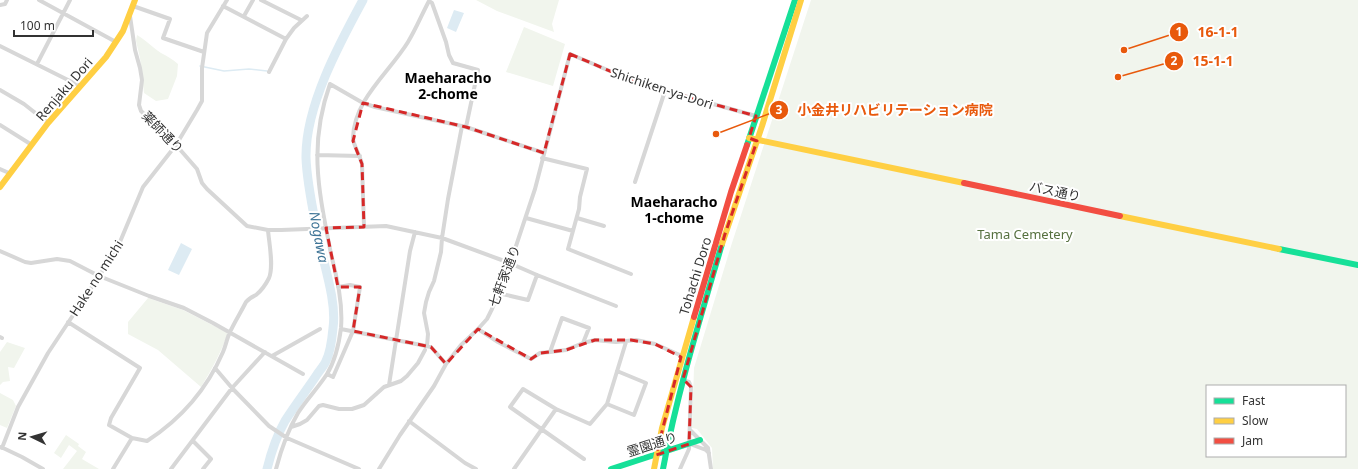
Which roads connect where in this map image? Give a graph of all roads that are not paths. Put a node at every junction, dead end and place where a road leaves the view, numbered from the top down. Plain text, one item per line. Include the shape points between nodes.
1 (7, 0) edge
2 (39, 0) edge
3 (70, 0) edge
4 (227, 0) edge
5 (253, 0) edge
6 (261, 0) edge
7 (795, 0) edge
8 (801, 0) edge
9 (134, 3) edge
10 (0, 5) edge
11 (224, 6) junction
12 (63, 14) junction
13 (130, 15) junction
14 (244, 16) junction
15 (307, 16) dead end
16 (301, 20) junction
17 (286, 39) junction
18 (116, 42) junction
19 (0, 46) edge
20 (204, 52) junction
21 (570, 54) joint
22 (36, 64) junction
23 (269, 72) dead end
24 (776, 81) junction
25 (80, 86) junction
26 (0, 90) edge
27 (664, 91) junction
28 (363, 103) junction
29 (755, 118) junction
30 (48, 124) junction
31 (0, 125) edge
32 (464, 127) junction
33 (749, 138) junction
34 (757, 140) junction
35 (176, 144) junction
36 (32, 145) junction
37 (544, 153) junction
38 (317, 155) junction
39 (360, 156) junction
40 (542, 158) junction
41 (0, 169) edge
42 (9, 173) junction
43 (635, 182) dead end
44 (0, 187) edge
45 (526, 218) junction
46 (577, 218) junction
47 (604, 226) dead end
48 (364, 227) junction
49 (326, 228) junction
50 (268, 230) junction
51 (573, 231) junction
52 (415, 232) junction
53 (442, 238) junction
54 (0, 251) edge
55 (510, 264) junction
56 (1358, 265) edge
57 (631, 274) dead end
58 (537, 275) junction
59 (99, 276) junction
60 (338, 287) junction
61 (498, 293) junction
62 (616, 306) dead end
63 (68, 322) junction
64 (320, 329) dead end
65 (341, 329) junction
66 (478, 329) junction
67 (230, 332) junction
68 (353, 332) junction
69 (396, 340) junction
70 (626, 342) junction
71 (583, 343) junction
72 (426, 348) junction
73 (266, 352) junction
74 (550, 352) junction
75 (272, 356) junction
76 (682, 356) junction
77 (446, 364) junction
78 (215, 368) junction
79 (617, 371) junction
80 (303, 374) dead end
81 (327, 374) junction
82 (682, 380) junction
83 (389, 385) junction
84 (232, 388) junction
85 (607, 404) junction
86 (556, 409) junction
87 (409, 421) junction
88 (291, 427) junction
89 (541, 430) junction
90 (690, 430) junction
91 (132, 438) junction
92 (287, 438) junction
93 (700, 440) junction
94 (193, 441) junction
95 (689, 444) junction
96 (1, 448) edge
97 (666, 451) junction
98 (709, 453) junction
99 (656, 455) junction
100 (584, 459) dead end
101 (43, 469) edge
102 (113, 469) edge
103 (171, 469) edge
104 (203, 469) edge
105 (276, 469) edge
106 (359, 469) edge
107 (379, 469) edge
108 (476, 469) edge
109 (514, 469) edge
110 (611, 469) edge
111 (654, 469) edge
112 (663, 469) edge
113 (680, 469) edge
114 (710, 469) edge

1 - 10 street via 5,4
2 - 12 street
3 - 12 street
4 - 11 street, Hake no michi
5 - 14 street
6 - 16 street
7 - 29 main road, Tohachi Doro
8 - 24 main road, Tohachi Doro
9 - 13 main road, Renjaku Dori
9 - 20 street via 170,19 164,38
11 - 14 street
11 - 20 street, Hake no michi via 207,33
12 - 18 street
12 - 22 street
13 - 18 main road, Renjaku Dori via 124,31
13 - 35 street, 薬師通り via 134,50 142,80 139,105 141,111
14 - 17 street
15 - 16 street
16 - 17 street
17 - 23 street
18 - 25 main road, Renjaku Dori via 100,65
19 - 22 street
20 - 35 street, Hake no michi via 202,101
21 - 27 street, Shichiken-ya-Dori
21 - 37 street, 七軒家通り
22 - 25 street
24 - 29 main road via 760,119
24 - 34 main road, Tohachi Doro
25 - 30 main road, Renjaku Dori
26 - 30 street via 24,104
27 - 29 street, Shichiken-ya-Dori
27 - 43 street
28 - 32 street
28 - 32 street via 409,41 429,1 432,3 453,63 478,70
28 - 38 street via 330,84 320,120
28 - 39 street via 353,141
29 - 33 main road, Tohachi Doro
30 - 36 main road, Renjaku Dori
31 - 36 street
32 - 37 street
32 - 53 street via 454,165
33 - 34 main road, バス通り
33 - 76 main road, Tohachi Doro
34 - 56 main road, バス通り
34 - 82 main road, Tohachi Doro via 723,241
35 - 50 street, 薬師通り via 197,169 206,189 247,226
35 - 59 street, Hake no michi via 143,187 118,249
36 - 42 main road, Renjaku Dori
37 - 40 street, 七軒家通り
38 - 39 street
38 - 49 street via 318,183
39 - 48 street
40 - 45 street, 七軒家通り
40 - 46 street via 587,170
41 - 42 street
42 - 44 main road, Renjaku Dori
45 - 51 street
45 - 55 street, 七軒家通り
46 - 47 street
46 - 51 street
48 - 49 street
48 - 52 street via 386,226
49 - 50 street
49 - 60 street
50 - 67 street via 271,266 269,278 262,289 248,300
51 - 57 street via 568,249
52 - 53 street
52 - 69 street
53 - 55 street
53 - 72 street via 442,252 424,312 428,334
54 - 59 street via 31,263 57,259 70,261
55 - 58 street
55 - 61 street, 七軒家通り
58 - 61 street via 528,300
58 - 62 street
59 - 63 street, Hake no michi
59 - 67 street via 184,308
60 - 65 street via 342,311
60 - 68 street via 360,287
61 - 66 street, 七軒家通り via 487,319
63 - 91 street via 140,368 109,425
63 - 96 street, Hake no michi via 18,407
64 - 75 street
65 - 68 street
65 - 81 street via 334,359
66 - 74 street via 531,359 540,353
66 - 77 street, 七軒家通り
67 - 73 street
67 - 78 street
68 - 69 street
68 - 81 street via 333,377
69 - 72 street
69 - 83 street
70 - 71 street via 595,340
70 - 76 street via 631,340 651,343
70 - 79 street
71 - 74 street via 566,350
71 - 74 street via 589,328 562,318
72 - 77 street via 431,346
72 - 83 street via 407,376
73 - 75 street
73 - 84 street
75 - 80 street
76 - 99 main road, Tohachi Doro
77 - 87 street, 七軒家通り
78 - 84 street
78 - 91 street via 194,400 159,433 147,441
79 - 85 street
79 - 85 street via 646,384 634,415
81 - 88 street via 298,413
82 - 90 street via 689,382 691,387
82 - 97 main road, Tohachi Doro
83 - 88 street via 364,405 352,409 319,406 307,420
84 - 92 street via 269,426
84 - 94 street
85 - 86 street via 590,424
86 - 89 street
86 - 89 street via 523,390 510,407
87 - 107 street, 七軒家通り
87 - 108 street
88 - 92 street
89 - 100 street
89 - 109 street
90 - 93 street
90 - 95 street
91 - 102 street
92 - 105 street
92 - 106 street
93 - 95 main road, 霊園通り
93 - 98 street via 708,448
94 - 103 street
94 - 104 street via 211,459
95 - 97 main road, 霊園通り
95 - 98 street
95 - 113 street
96 - 101 street
97 - 99 main road, 霊園通り
97 - 112 main road, Tohachi Doro
98 - 114 street
99 - 110 main road, 霊園通り
99 - 111 main road, Tohachi Doro

